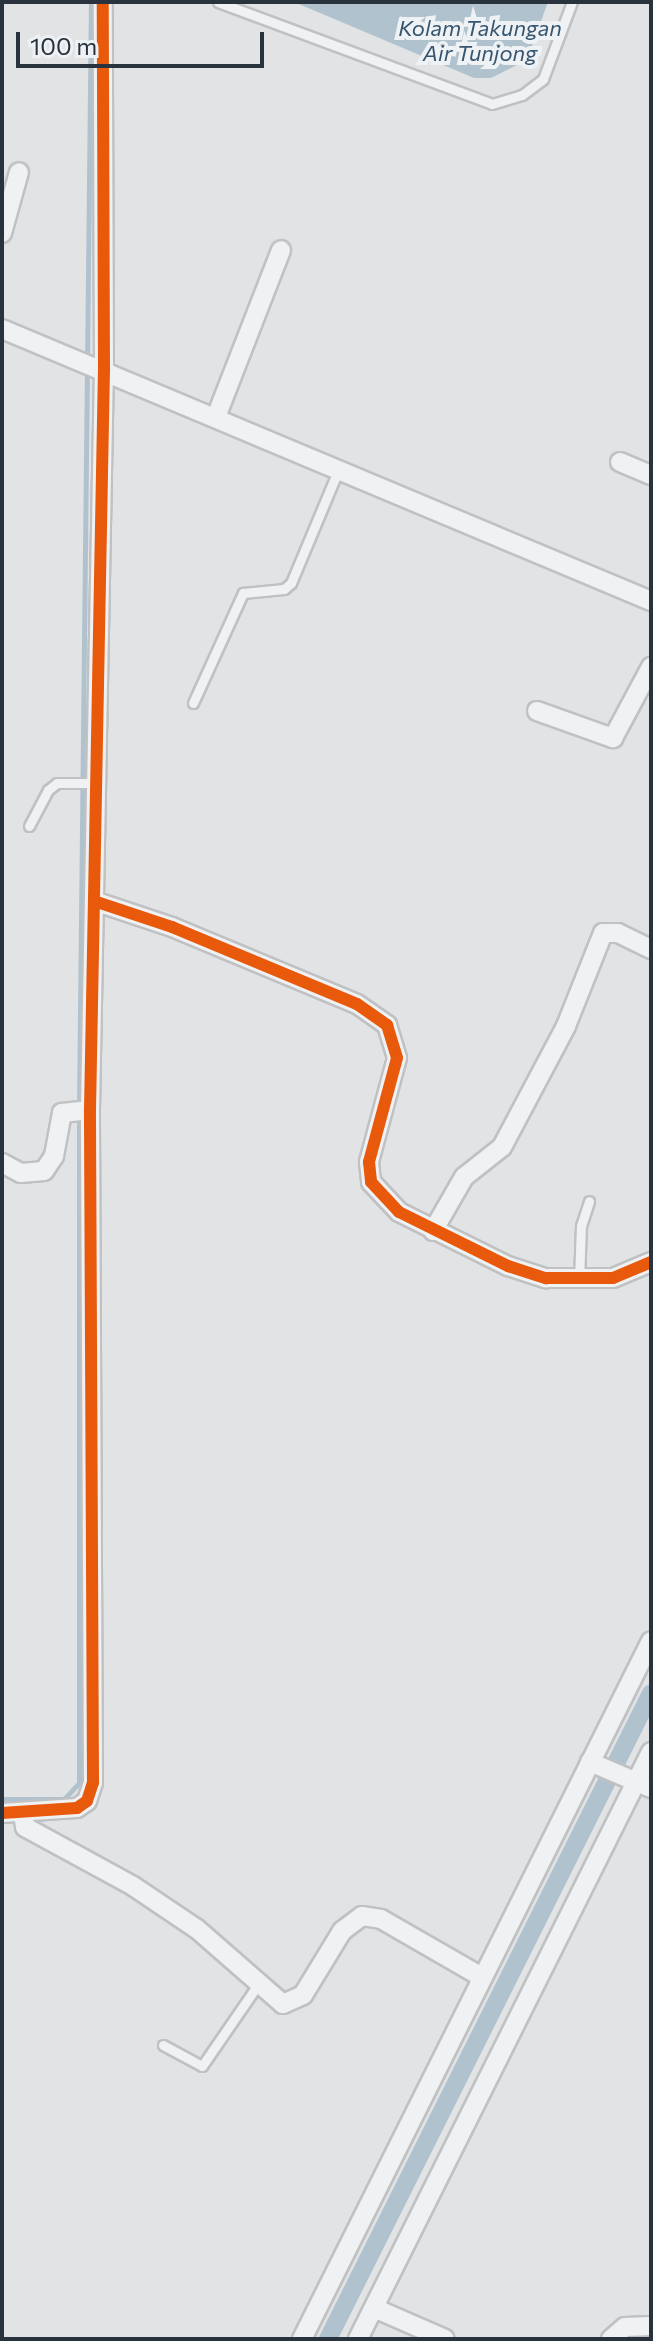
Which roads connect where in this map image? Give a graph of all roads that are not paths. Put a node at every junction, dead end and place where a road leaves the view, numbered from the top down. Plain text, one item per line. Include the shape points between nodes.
1 (103, 2) edge
2 (218, 2) edge
3 (572, 2) edge
4 (19, 172) dead end
5 (2, 233) edge
6 (281, 250) dead end
7 (2, 329) edge
8 (91, 365) junction
9 (216, 417) junction
10 (620, 462) dead end
11 (339, 468) junction
12 (651, 475) edge
13 (651, 601) edge
14 (651, 667) edge
15 (193, 703) dead end
16 (537, 711) dead end
17 (91, 783) junction
18 (29, 826) dead end
19 (97, 902) junction
20 (651, 949) edge
21 (81, 1110) junction
22 (2, 1163) edge
23 (589, 1201) dead end
24 (433, 1231) junction
25 (651, 1262) edge
26 (579, 1281) junction
27 (651, 1641) edge
28 (651, 1752) edge
29 (593, 1764) junction
30 (640, 1784) edge
31 (2, 1813) edge
32 (23, 1813) junction
33 (482, 1977) junction
34 (257, 1986) junction
35 (163, 2045) dead end
36 (374, 2308) junction
37 (651, 2326) edge
38 (302, 2339) edge
39 (358, 2339) edge
40 (445, 2339) edge
41 (611, 2339) edge

1 - 8 street
2 - 3 lane via 492,104 522,95 543,79
4 - 5 street
6 - 9 street
7 - 8 street
8 - 9 street
8 - 17 street
9 - 11 street
10 - 12 street
11 - 13 street
11 - 15 lane via 291,583 284,589 243,593
14 - 16 street via 613,738
17 - 18 lane via 57,783
17 - 19 street
19 - 21 street
19 - 24 street via 172,927 357,1004 387,1025 397,1058 371,1144 371,1182 399,1212
20 - 24 street via 618,933 603,933 566,1026 502,1147 464,1177
21 - 22 street via 59,1119 54,1156 44,1171 30,1174
21 - 32 street via 93,1783 87,1801 77,1808
23 - 26 lane via 581,1226
24 - 26 street via 508,1266
25 - 26 street via 613,1278
27 - 29 street
28 - 30 street
29 - 30 street
29 - 33 street
30 - 36 street
31 - 32 street
32 - 34 street via 25,1827 133,1886 197,1929
33 - 34 street via 381,1919 362,1916 342,1931 297,2001 283,2004
33 - 38 street
34 - 35 lane via 202,2066
36 - 39 street
36 - 40 street
37 - 41 street via 625,2327

